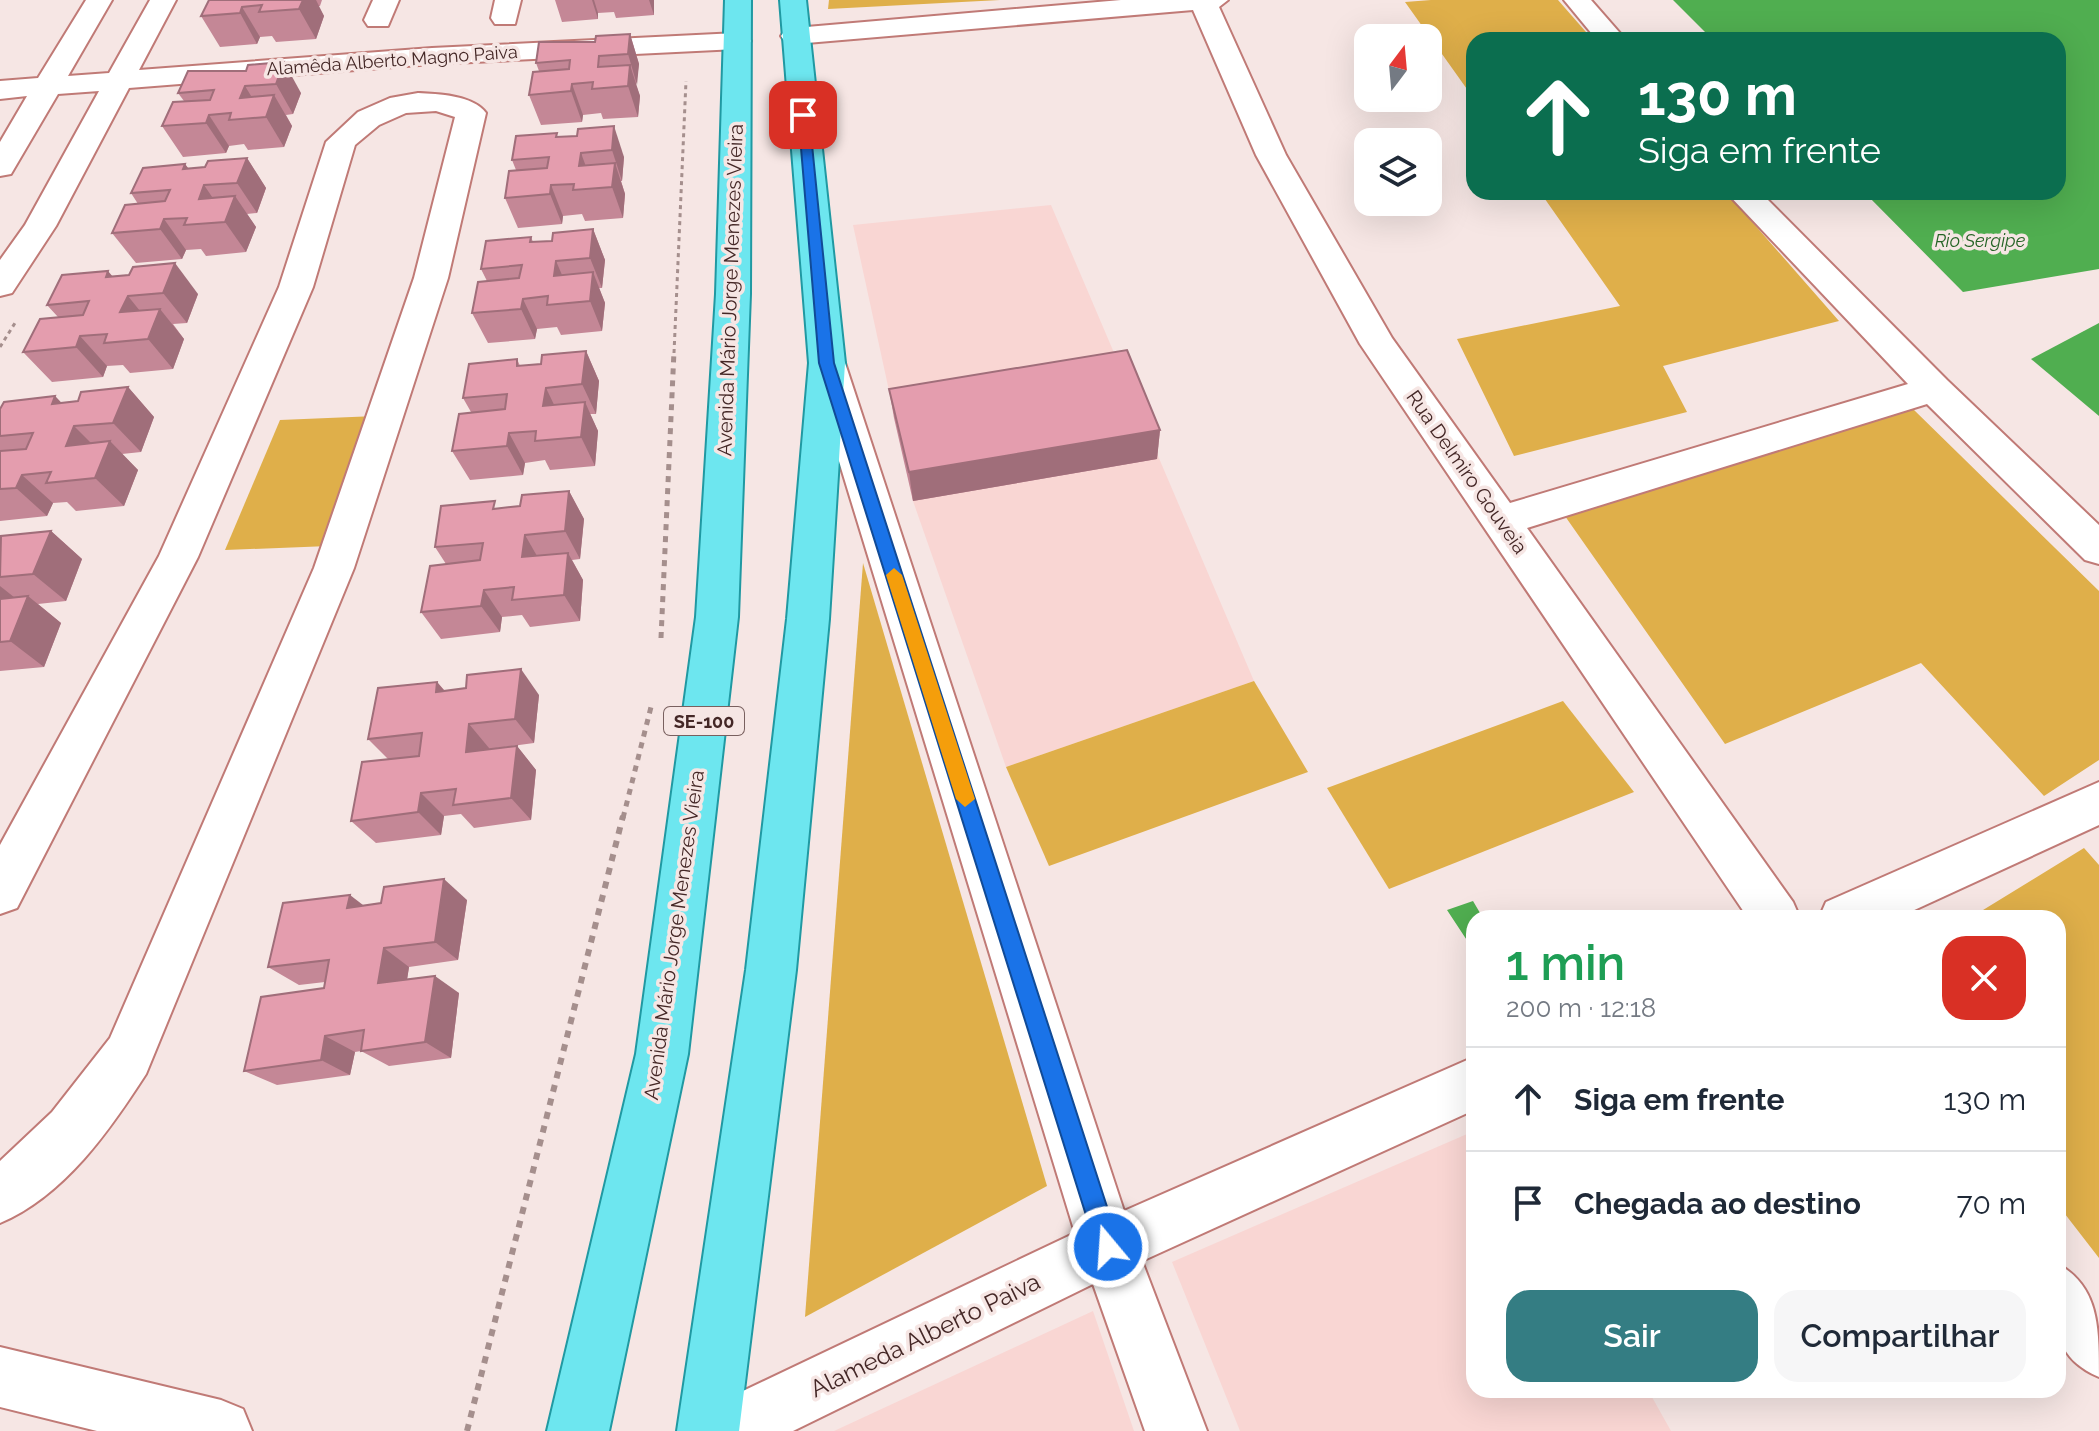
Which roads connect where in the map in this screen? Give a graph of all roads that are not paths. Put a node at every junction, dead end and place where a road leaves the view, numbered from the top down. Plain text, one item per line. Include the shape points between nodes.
1 (99, 0) edge
2 (163, 0) edge
3 (1202, 0) edge
4 (1215, 0) edge
5 (1577, 0) edge
6 (794, 18) edge
7 (737, 21) edge
8 (1605, 32) edge
9 (121, 81) junction
10 (49, 86) junction
11 (0, 90) edge
12 (0, 167) edge
13 (1750, 200) edge
14 (0, 285) edge
15 (827, 363) junction
16 (1934, 389) junction
17 (1501, 521) junction
18 (2099, 549) edge
19 (2099, 802) edge
20 (0, 892) edge
21 (1770, 910) edge
22 (1861, 910) edge
23 (1466, 1087) edge
24 (0, 1195) edge
25 (1108, 1247) junction
26 (2066, 1304) edge
27 (2099, 1347) edge
28 (0, 1377) edge
29 (221, 1431) edge
30 (578, 1431) edge
31 (708, 1431) edge
32 (727, 1431) edge
33 (1176, 1431) edge

1 - 10 street
2 - 9 street
3 - 4 street
3 - 6 street
3 - 17 street, Rua Delmiro Gouveia via 1271,155 1378,344
5 - 8 street
6 - 15 main road
7 - 9 street, Alamêda Alberto Magno Paiva via 688,42
7 - 30 main road, Avenida Mário Jorge Menezes Vieira / SE-100 via 733,294 717,617 662,1054
9 - 10 street, Alamêda Alberto Magno Paiva
9 - 14 street via 40,226
10 - 11 street, Alamêda Alberto Magno Paiva
10 - 12 street
13 - 16 street
15 - 25 street
15 - 31 main road via 808,619 771,970
16 - 17 street
16 - 18 street
17 - 21 street, Rua Delmiro Gouveia
19 - 22 street
20 - 24 street via 178,557 296,287 341,142 357,123 407,103 433,102 471,113 431,278 334,568 128,1056 96,1107
23 - 25 street, Alameda Alberto Paiva
25 - 32 street, Alameda Alberto Paiva
25 - 33 street
26 - 27 street
28 - 29 street

